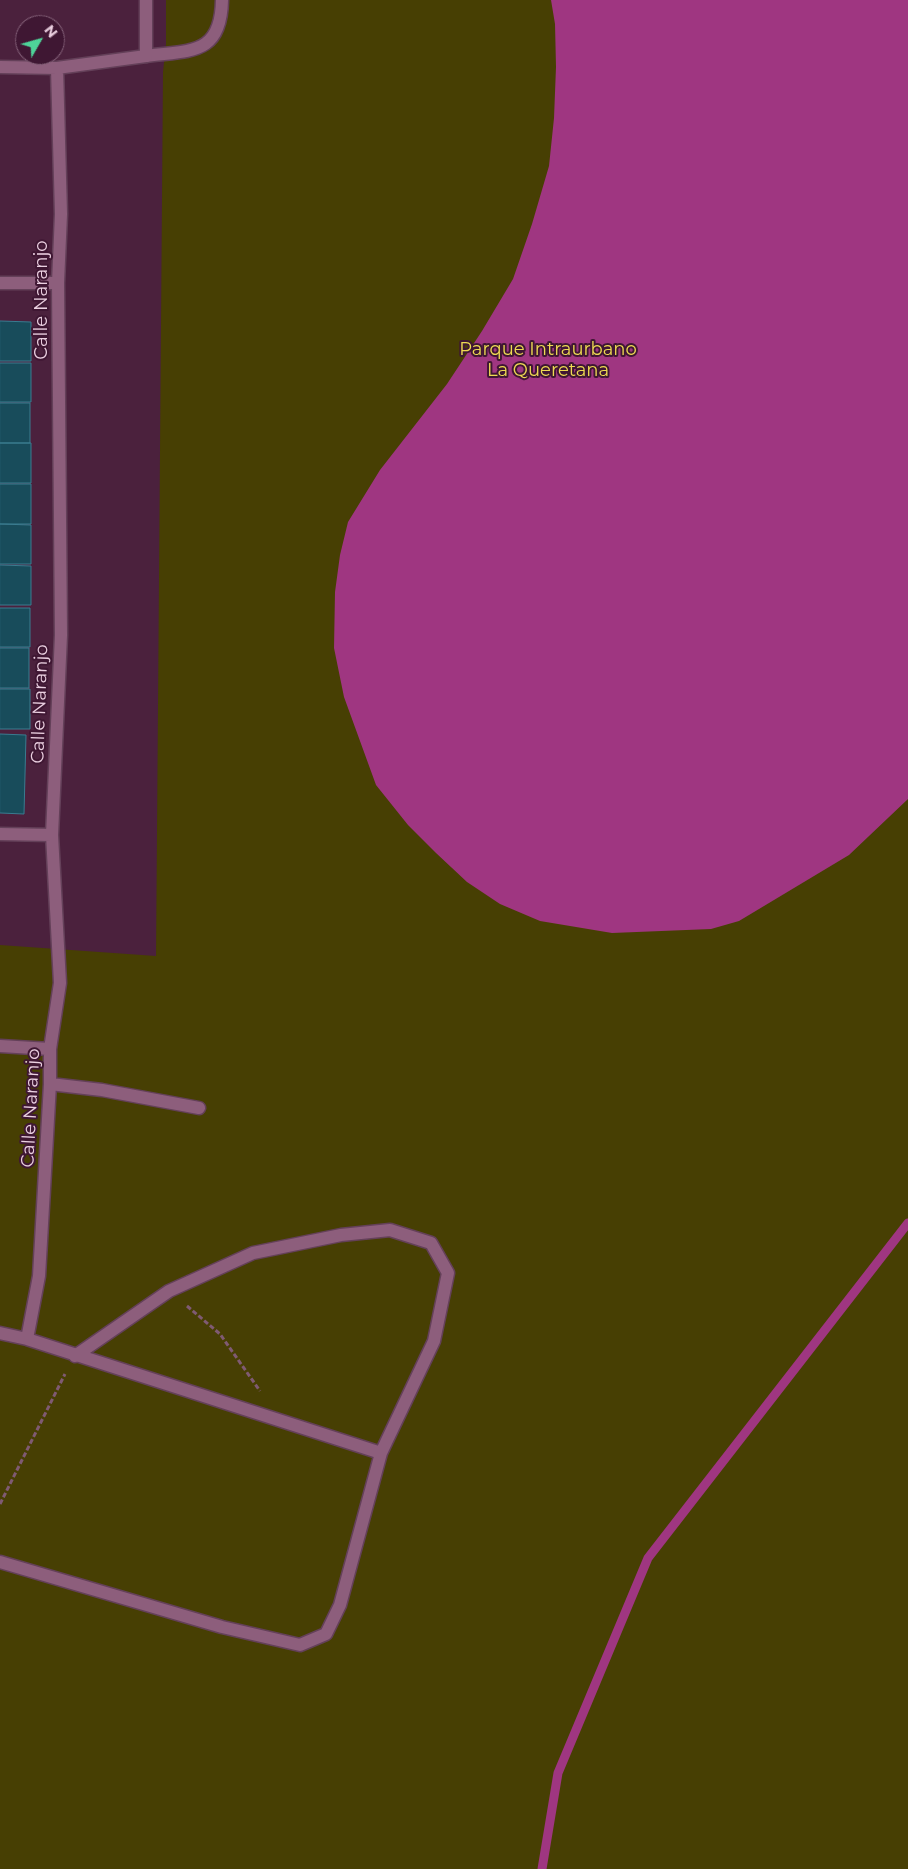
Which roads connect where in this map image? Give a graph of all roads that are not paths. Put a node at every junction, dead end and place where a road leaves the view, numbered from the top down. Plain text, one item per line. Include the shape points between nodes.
1 (146, 0) edge
2 (222, 0) edge
3 (146, 56) junction
4 (0, 67) edge
5 (57, 68) junction
6 (0, 283) edge
7 (58, 284) junction
8 (0, 834) edge
9 (52, 836) junction
10 (0, 1046) edge
11 (50, 1049) junction
12 (50, 1084) junction
13 (199, 1108) dead end
14 (0, 1333) edge
15 (27, 1339) junction
16 (75, 1356) junction
17 (381, 1453) junction
18 (0, 1562) edge

1 - 3 street
2 - 3 street via 222,18 214,36 198,49
3 - 5 street
4 - 5 street
5 - 7 street, Calle Naranjo via 61,214
6 - 7 street
7 - 9 street, Calle Naranjo via 61,635
8 - 9 street
9 - 11 street, Calle Naranjo via 60,983
10 - 11 street
11 - 12 street, Calle Naranjo
12 - 13 street
12 - 15 street, Calle Naranjo via 39,1276
14 - 15 street
15 - 16 street
16 - 17 street
16 - 17 street via 169,1291 253,1253 341,1235 390,1230 431,1243 448,1273 434,1340
17 - 18 street via 340,1605 326,1634 300,1645 222,1627

